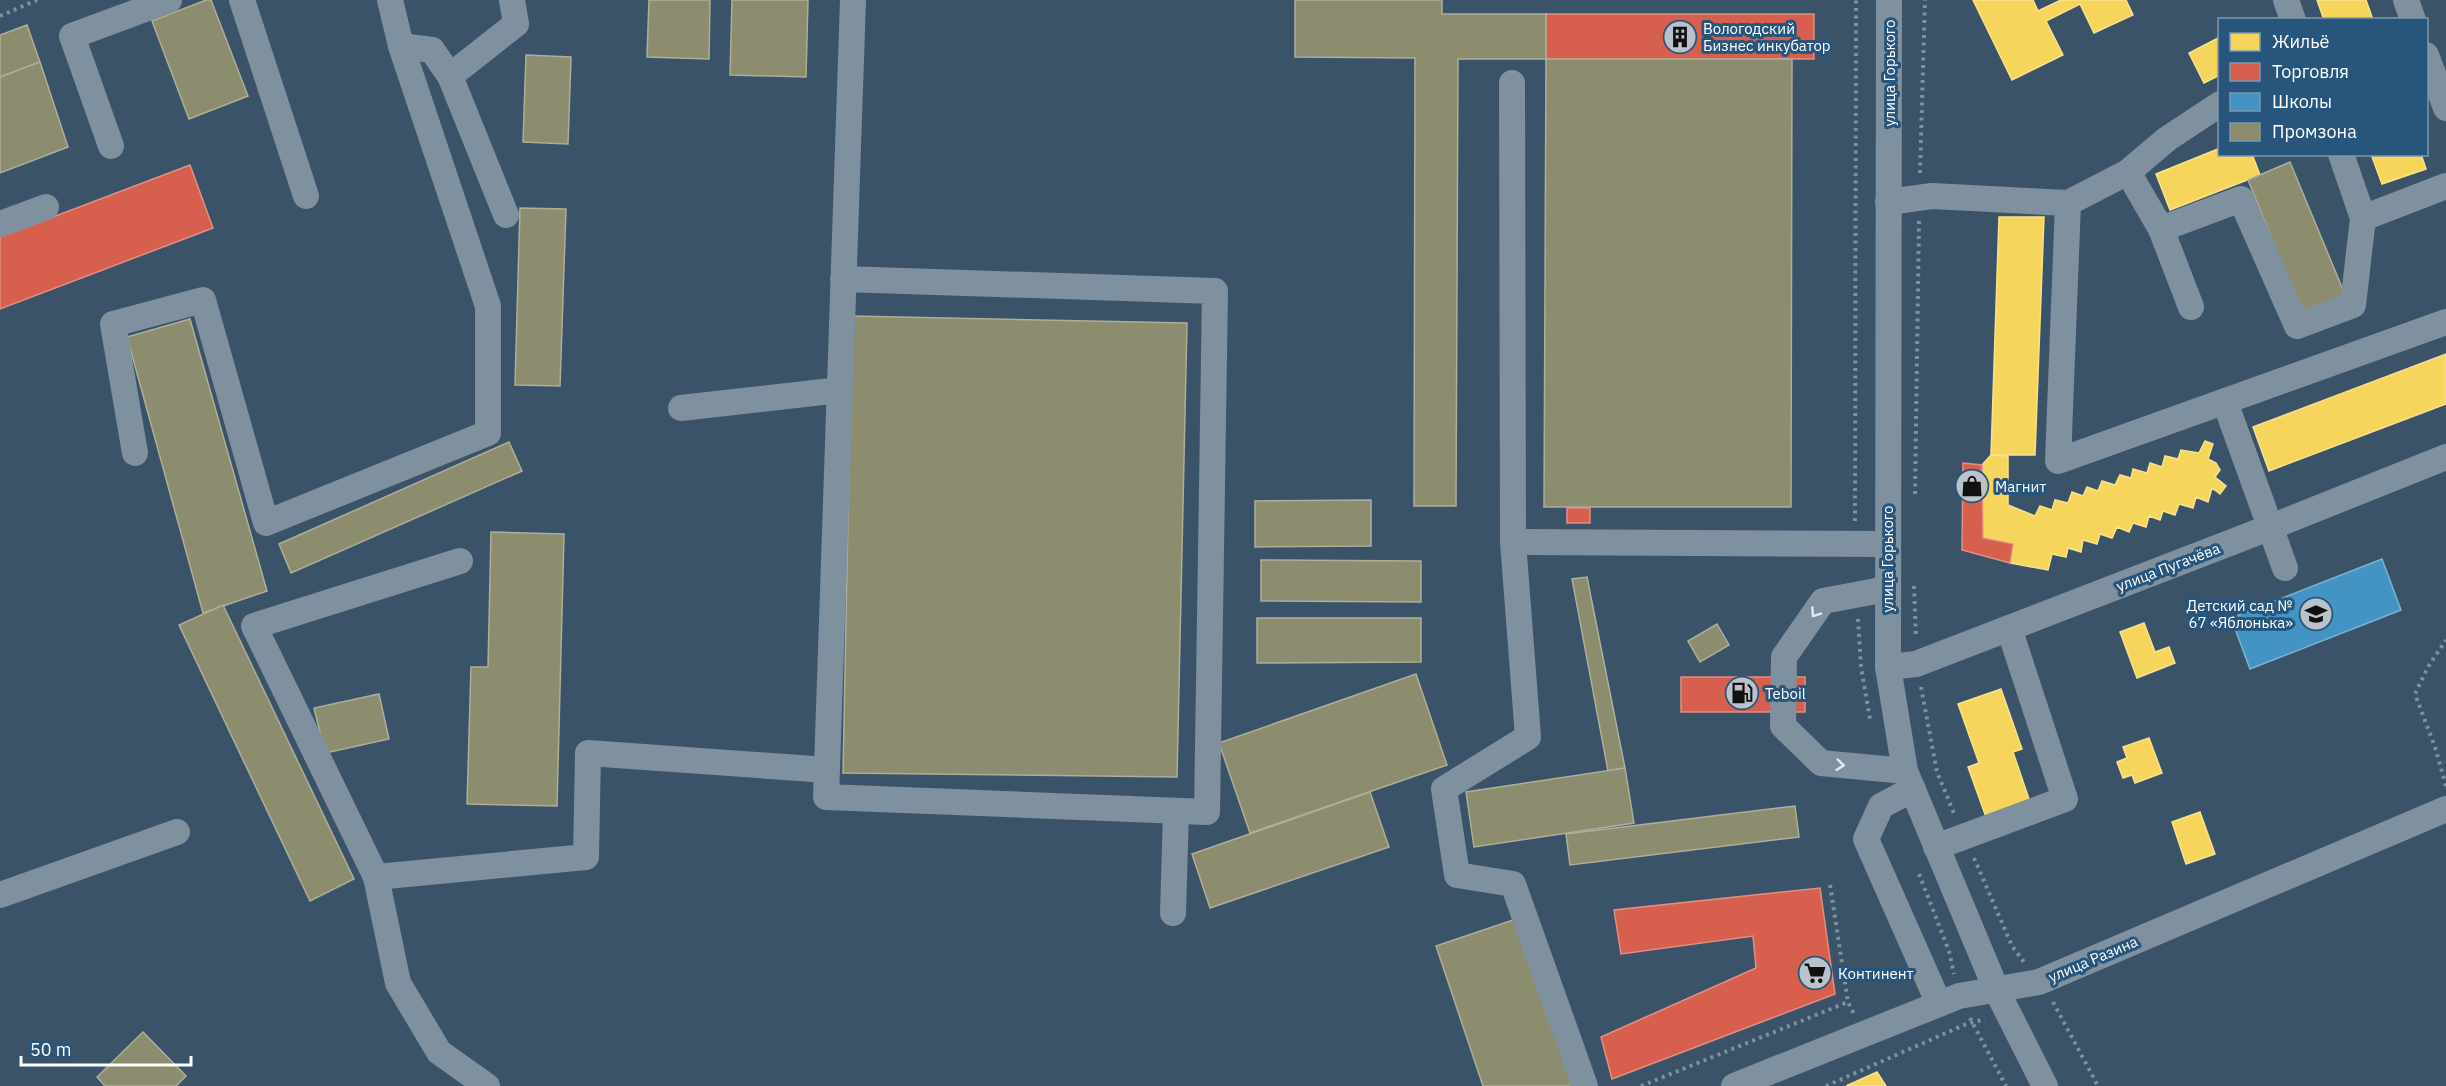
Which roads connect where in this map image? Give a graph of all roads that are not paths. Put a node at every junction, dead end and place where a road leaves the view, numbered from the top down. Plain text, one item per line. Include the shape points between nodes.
1 (169, 0) edge
2 (242, 0) edge
3 (390, 0) edge
4 (512, 0) edge
5 (852, 0) edge
6 (1889, 0) edge
7 (2286, 0) edge
8 (2407, 0) edge
9 (2292, 18) edge
10 (2413, 18) edge
11 (401, 46) junction
12 (2428, 58) edge
13 (450, 75) junction
14 (1512, 83) dead end
15 (2218, 105) edge
16 (2446, 108) edge
17 (111, 146) dead end
18 (2342, 156) edge
19 (2128, 172) junction
20 (2446, 186) edge
21 (306, 196) dead end
22 (1888, 202) junction
23 (2067, 203) junction
24 (46, 207) dead end
25 (506, 215) dead end
26 (2363, 218) junction
27 (0, 224) edge
28 (2162, 230) junction
29 (843, 279) junction
30 (2191, 307) dead end
31 (2446, 322) edge
32 (840, 390) junction
33 (2225, 402) junction
34 (681, 408) dead end
35 (135, 453) dead end
36 (2446, 457) edge
37 (2271, 527) junction
38 (1513, 542) junction
39 (1886, 544) junction
40 (460, 561) dead end
41 (2285, 568) dead end
42 (1887, 589) junction
43 (2009, 628) junction
44 (1888, 667) junction
45 (827, 770) junction
46 (1909, 780) junction
47 (2446, 802) edge
48 (1176, 812) junction
49 (177, 832) dead end
50 (1936, 847) junction
51 (376, 877) junction
52 (0, 895) edge
53 (1173, 913) dead end
54 (1996, 989) junction
55 (1939, 1004) junction
56 (487, 1086) edge
57 (1585, 1086) edge
58 (1734, 1086) edge
59 (2045, 1086) edge

1 - 17 street via 72,36
2 - 21 street
3 - 11 street
4 - 13 street via 516,24
5 - 29 street
6 - 22 street, улица Горького
7 - 9 street
8 - 10 street
11 - 13 street via 432,50
11 - 35 street via 488,306 488,433 266,523 203,300 113,324
12 - 16 street
13 - 25 street
14 - 38 street
15 - 19 street via 2167,139
18 - 26 street
19 - 23 street
19 - 28 street
20 - 26 street
22 - 23 street via 1932,196
22 - 39 street, улица Горького
23 - 33 street via 2058,461
24 - 27 street
26 - 28 street via 2353,305 2297,326 2241,199
28 - 30 street
29 - 32 street
29 - 48 street via 1215,291 1207,812
31 - 33 street
32 - 34 street
32 - 45 street
33 - 37 street
36 - 37 street, улица Пугачёва
37 - 41 street
37 - 43 street, улица Пугачёва
38 - 39 street
38 - 57 street via 1528,737 1444,789 1457,875 1513,884
39 - 42 street, улица Горького
40 - 51 street via 254,626
42 - 44 street, улица Горького
42 -> 46 street via 1823,601 1784,657 1783,726 1821,763
43 - 44 street, улица Пугачёва via 1916,664
43 - 50 street via 2065,798
44 - 46 street, улица Горького
45 - 48 street via 826,797
45 - 51 street via 588,753 585,857
46 - 50 street, улица Горького
46 - 55 street via 1881,806 1866,839
47 - 54 street, улица Разина via 2038,982
48 - 53 street
49 - 52 street
50 - 54 street, улица Горького
51 - 56 street via 398,983 439,1052
54 - 55 street, улица Разина
54 - 59 street, улица Горького
55 - 58 street, улица Разина

